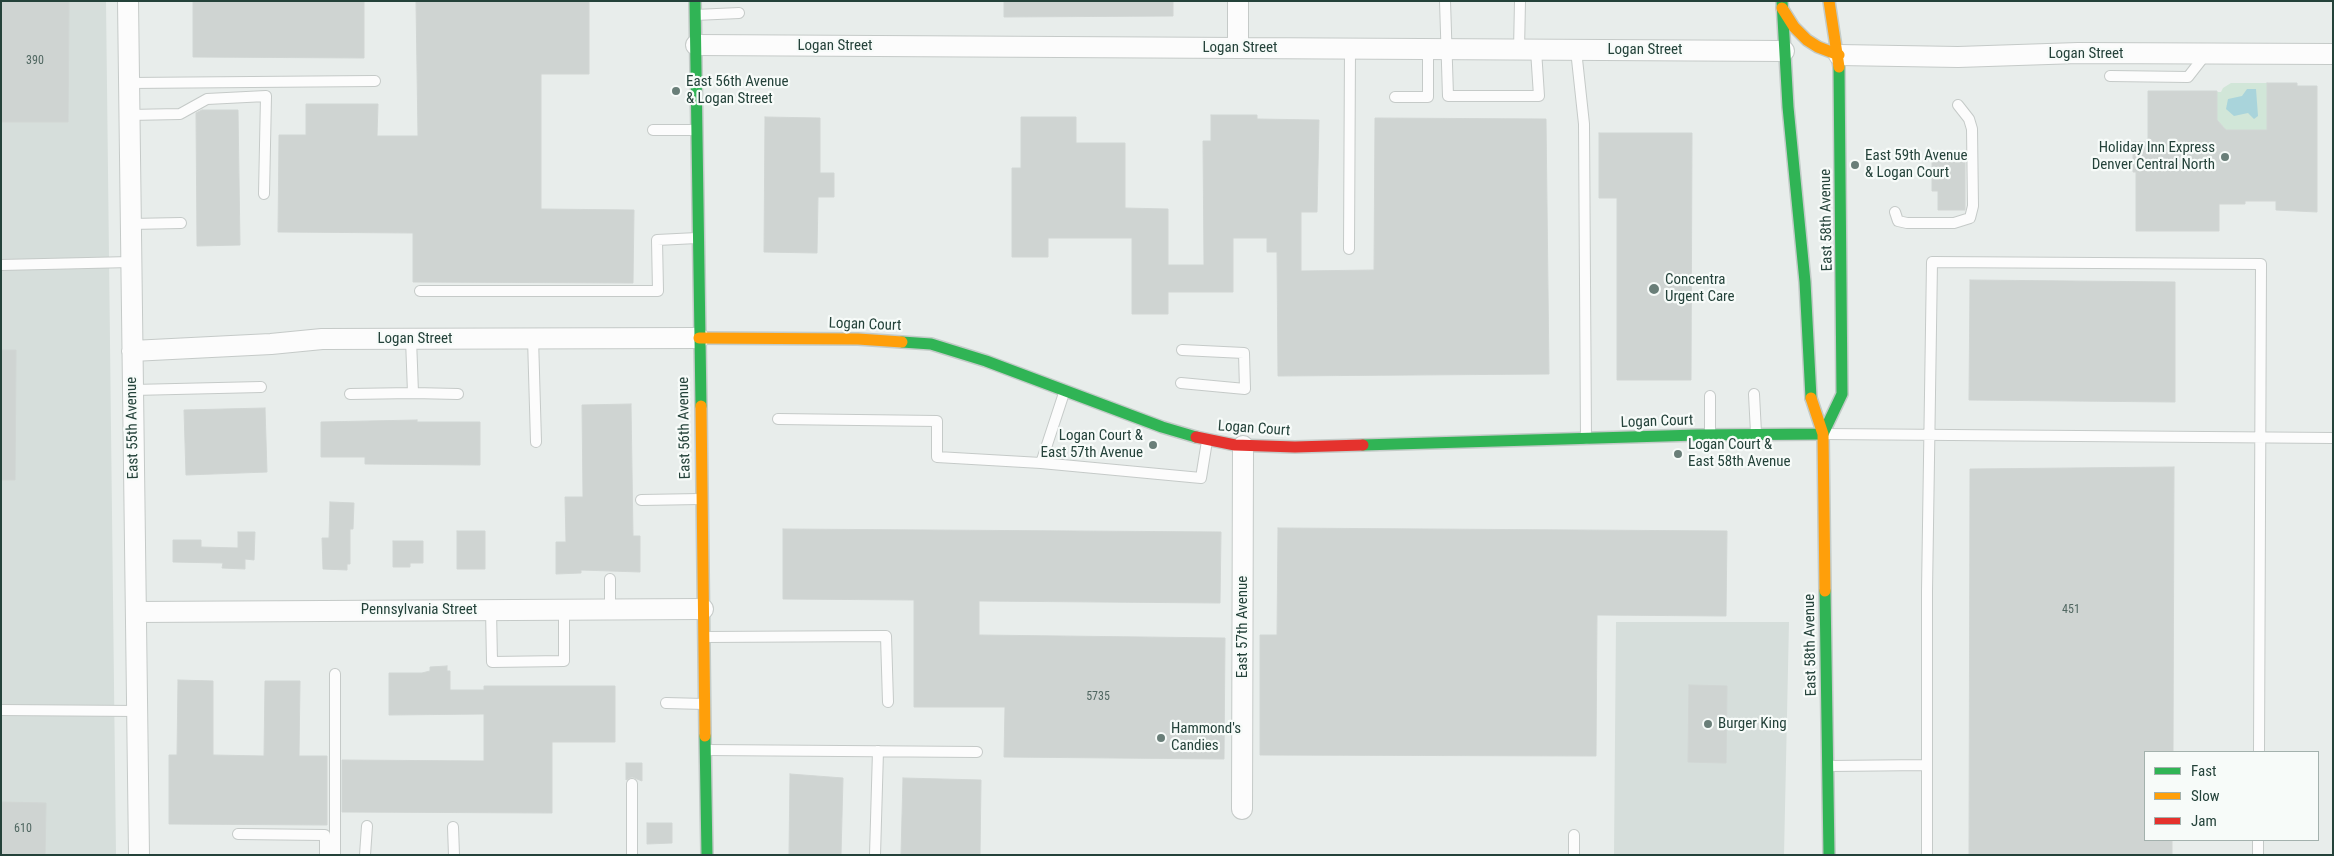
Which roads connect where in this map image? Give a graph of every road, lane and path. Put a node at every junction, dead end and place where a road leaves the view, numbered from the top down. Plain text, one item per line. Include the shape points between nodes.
1 (128, 1) edge
2 (695, 1) edge
3 (1238, 1) edge
4 (1445, 1) edge
5 (1520, 1) edge
6 (1830, 1) edge
7 (1782, 5) edge
8 (739, 13) dead end
9 (695, 15) junction
10 (696, 45) junction
11 (1238, 48) junction
12 (1350, 49) junction
13 (1437, 49) junction
14 (1527, 50) junction
15 (1576, 50) junction
16 (1784, 51) junction
17 (2206, 54) junction
18 (2333, 54) edge
19 (1838, 55) junction
20 (2110, 76) dead end
21 (375, 81) dead end
22 (129, 82) junction
23 (1395, 97) dead end
24 (1958, 105) dead end
25 (129, 115) junction
26 (653, 130) dead end
27 (697, 130) junction
28 (264, 194) dead end
29 (1895, 212) dead end
30 (131, 224) junction
31 (180, 224) dead end
32 (698, 238) junction
33 (1348, 249) dead end
34 (131, 262) junction
35 (1, 266) edge
36 (420, 291) dead end
37 (532, 338) junction
38 (699, 338) junction
39 (411, 339) junction
40 (1182, 350) dead end
41 (132, 351) junction
42 (1181, 383) dead end
43 (261, 388) dead end
44 (133, 390) junction
45 (413, 392) junction
46 (1064, 392) junction
47 (350, 394) dead end
48 (458, 394) dead end
49 (1754, 394) dead end
50 (1710, 396) dead end
51 (778, 419) dead end
52 (1823, 434) junction
53 (1930, 434) junction
54 (1710, 435) junction
55 (1756, 435) junction
56 (1586, 438) junction
57 (2260, 438) junction
58 (2333, 438) edge
59 (1207, 440) junction
60 (536, 442) dead end
61 (1243, 446) junction
62 (1041, 463) junction
63 (702, 499) junction
64 (641, 500) dead end
65 (610, 579) dead end
66 (491, 609) junction
67 (564, 609) junction
68 (610, 609) junction
69 (703, 609) junction
70 (136, 612) junction
71 (704, 637) junction
72 (335, 674) dead end
73 (888, 702) dead end
74 (666, 703) dead end
75 (705, 704) junction
76 (1, 710) edge
77 (137, 711) junction
78 (705, 750) junction
79 (878, 751) junction
80 (2259, 751) edge
81 (977, 752) dead end
82 (1926, 765) junction
83 (1828, 766) junction
84 (632, 784) dead end
85 (1242, 809) dead end
86 (367, 826) dead end
87 (452, 827) dead end
88 (238, 834) dead end
89 (1574, 835) dead end
90 (2258, 841) edge
91 (139, 855) edge
92 (325, 855) edge
93 (335, 855) edge
94 (365, 855) edge
95 (454, 855) edge
96 (632, 855) edge
97 (707, 855) edge
98 (875, 855) edge
99 (1574, 855) edge
100 (1829, 855) edge
101 (1927, 855) edge
102 (2258, 855) edge

1 - 22 street, East 55th Avenue
2 - 9 street, East 56th Avenue
3 - 11 street
4 - 13 lane
5 - 14 lane
6 - 19 street, East 58th Avenue
7 - 16 street, East 58th Avenue
7 - 19 street via 1794,27 1807,40
8 - 9 lane
9 - 10 street, East 56th Avenue
10 - 11 street, Logan Street
10 - 27 street, East 56th Avenue
11 - 12 street, Logan Street
12 - 13 street, Logan Street
12 - 33 lane
13 - 14 street, Logan Street
13 - 14 lane via 1448,96 1539,96
13 - 23 lane via 1428,97
14 - 15 street, Logan Street
15 - 16 street, Logan Street
15 - 56 lane via 1584,124
16 - 52 street, East 58th Avenue via 1805,282 1810,394
17 - 18 street, Logan Street
17 - 19 street, Logan Street via 2078,53 1958,58
17 - 20 lane via 2188,76
19 - 52 street, East 58th Avenue via 1842,394
21 - 22 lane
22 - 25 street, East 55th Avenue
24 - 29 lane via 1972,129 1973,206 1970,218 1954,223 1907,223 1898,220
25 - 28 lane via 180,114 207,99 266,96
25 - 30 street, East 55th Avenue
26 - 27 lane
27 - 32 street, East 56th Avenue
30 - 31 lane
30 - 34 street, East 55th Avenue
32 - 36 lane via 657,240 658,291
32 - 38 street, East 56th Avenue
34 - 35 lane
34 - 41 street, East 55th Avenue
37 - 38 street, Logan Street
37 - 39 street, Logan Street
37 - 60 lane
38 - 46 street, Logan Court via 858,339 931,344 986,361
38 - 63 street, East 56th Avenue
39 - 41 street, Logan Street via 322,339
39 - 45 lane
40 - 42 lane via 1244,353 1245,389
41 - 44 street, East 55th Avenue
43 - 44 lane
44 - 70 street, East 55th Avenue
45 - 47 lane
45 - 48 lane
46 - 59 street, Logan Court
46 - 62 lane
49 - 55 lane
50 - 54 lane
51 - 62 lane via 937,421 937,457
52 - 53 lane
52 - 55 street, Logan Court
52 - 83 street, East 58th Avenue
53 - 57 lane
53 - 57 lane via 1932,262 2261,264
53 - 82 lane
54 - 55 street, Logan Court
54 - 56 street, Logan Court
56 - 61 street, Logan Court
57 - 58 lane
57 - 80 lane
59 - 61 street, Logan Court
59 - 62 lane via 1201,478
61 - 85 street, East 57th Avenue
63 - 64 lane
63 - 69 street, East 56th Avenue
65 - 68 lane
66 - 67 street, Pennsylvania Street
66 - 67 lane via 492,662 564,661
66 - 70 street, Pennsylvania Street
67 - 68 street, Pennsylvania Street
68 - 69 street, Pennsylvania Street
69 - 71 street, East 56th Avenue
70 - 77 street, East 55th Avenue
71 - 73 lane via 886,636
71 - 75 street, East 56th Avenue
72 - 93 lane
74 - 75 lane
75 - 78 street, East 56th Avenue
76 - 77 lane
77 - 91 street, East 55th Avenue
78 - 79 lane
78 - 97 street, East 56th Avenue
79 - 81 lane
79 - 98 lane
82 - 83 lane
82 - 101 lane
83 - 100 street, East 58th Avenue
84 - 96 lane
86 - 94 lane
87 - 95 lane
88 - 92 lane via 324,835
89 - 99 lane
90 - 102 lane

